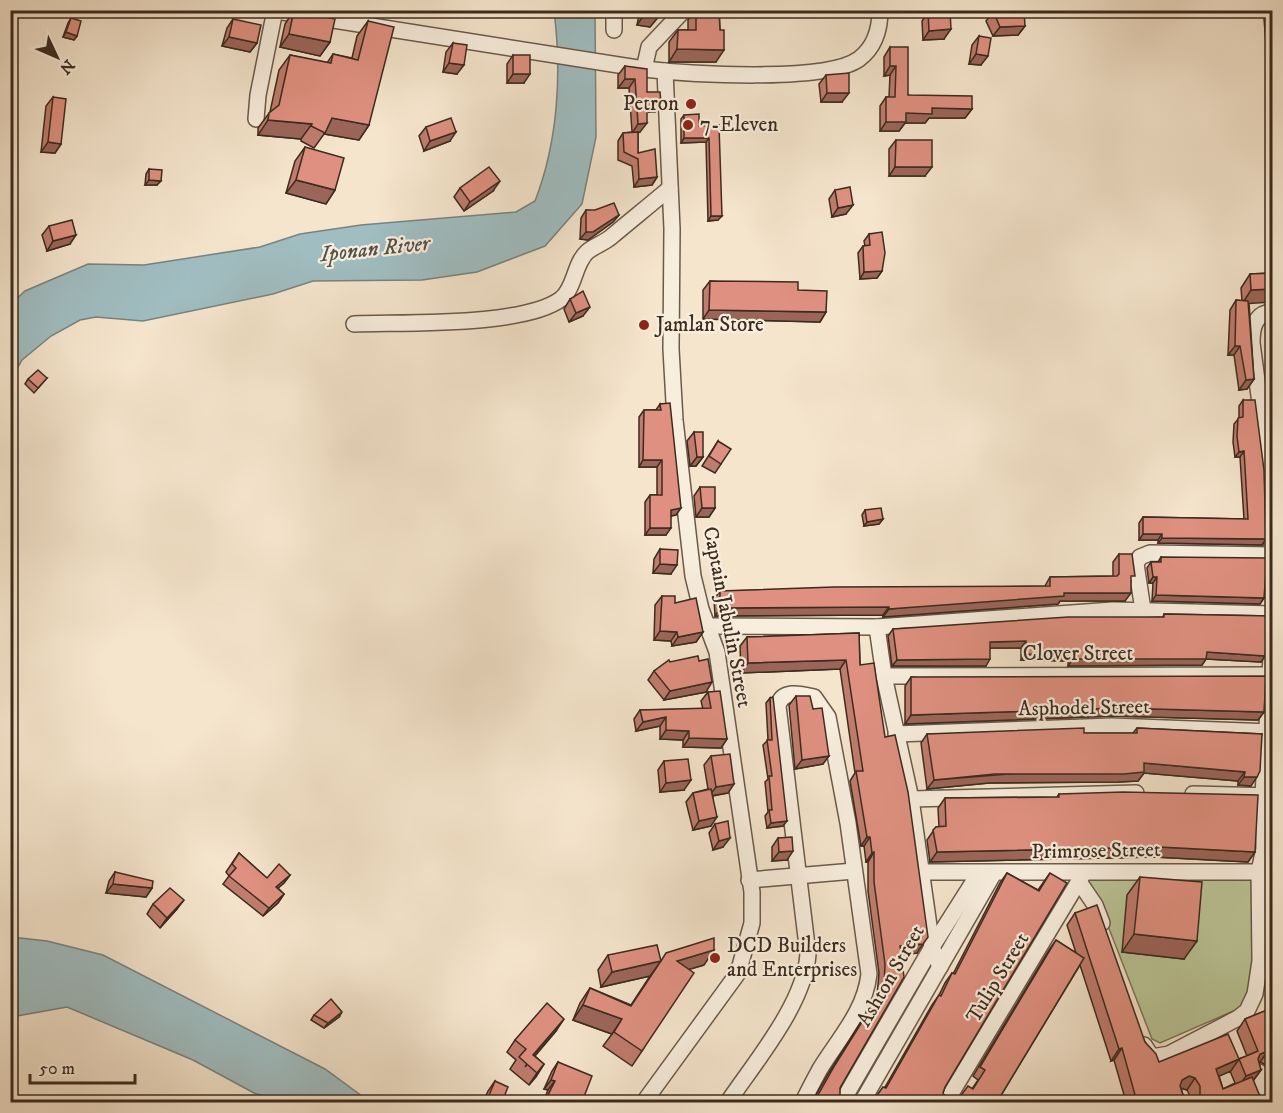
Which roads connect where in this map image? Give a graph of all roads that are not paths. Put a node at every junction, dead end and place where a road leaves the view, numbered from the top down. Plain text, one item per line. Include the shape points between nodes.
1 (614, 10) edge
2 (684, 10) edge
3 (880, 10) edge
4 (273, 11) edge
5 (614, 30) dead end
6 (644, 69) junction
7 (665, 71) junction
8 (256, 119) dead end
9 (670, 188) junction
10 (1272, 312) edge
11 (354, 324) dead end
12 (1272, 494) edge
13 (1272, 555) edge
14 (1272, 591) edge
15 (1143, 610) junction
16 (1272, 614) edge
17 (708, 626) junction
18 (877, 627) junction
19 (1272, 640) edge
20 (1272, 675) edge
21 (884, 676) junction
22 (1269, 732) edge
23 (896, 734) junction
24 (1150, 793) edge
25 (1173, 793) edge
26 (1268, 796) edge
27 (911, 799) junction
28 (854, 871) junction
29 (1266, 871) edge
30 (920, 872) junction
31 (979, 873) junction
32 (994, 873) junction
33 (799, 877) junction
34 (1082, 878) junction
35 (749, 879) junction
36 (1106, 934) edge
37 (932, 946) junction
38 (1266, 962) edge
39 (940, 967) junction
40 (1139, 1030) edge
41 (1259, 1072) edge
42 (644, 1102) edge
43 (729, 1102) edge
44 (803, 1102) edge
45 (842, 1102) edge
46 (862, 1102) edge
47 (946, 1102) edge
48 (1270, 1102) edge

1 - 5 street
2 - 6 street via 649,47
3 - 7 street via 879,27 869,50 858,60 834,70 698,74
4 - 6 street
4 - 8 street
6 - 7 street
7 - 9 street, Captain Jabulin Street
9 - 11 street via 609,239 587,252 568,292 560,300 519,314 451,323
9 - 17 street, Captain Jabulin Street via 675,420 693,576
10 - 12 street via 1257,319 1252,330
12 - 13 street
13 - 14 street
13 - 15 street via 1150,553 1140,557 1136,564
15 - 16 street
15 - 18 street
17 - 18 street
17 - 35 street, Captain Jabulin Street via 717,652
18 - 21 street
19 - 20 street
20 - 21 street, Clover Street
20 - 22 street
21 - 23 street
22 - 23 street, Asphodel Street via 1112,726
22 - 26 street
23 - 27 street
24 - 27 street
25 - 26 street
26 - 29 street
27 - 30 street
28 - 33 street
28 - 33 street via 828,717 814,697 785,695 778,706
28 - 44 street via 867,952 866,993
29 - 34 street, Primrose Street
29 - 38 street
30 - 31 street, Primrose Street
30 - 37 street
31 - 32 street, Primrose Street
31 - 37 street, Ashton Street
32 - 34 street, Primrose Street
32 - 39 street, Ashton Street
33 - 35 street
33 - 43 street via 807,972 783,1019
34 - 36 street
34 - 47 street, Tulip Street
35 - 42 street, Captain Jabulin Street via 752,923 738,972
37 - 39 street
37 - 45 street, Ashton Street
38 - 40 street via 1247,1011 1238,1018 1161,1057 1152,1057 1146,1051
39 - 46 street, Ashton Street
41 - 48 street

